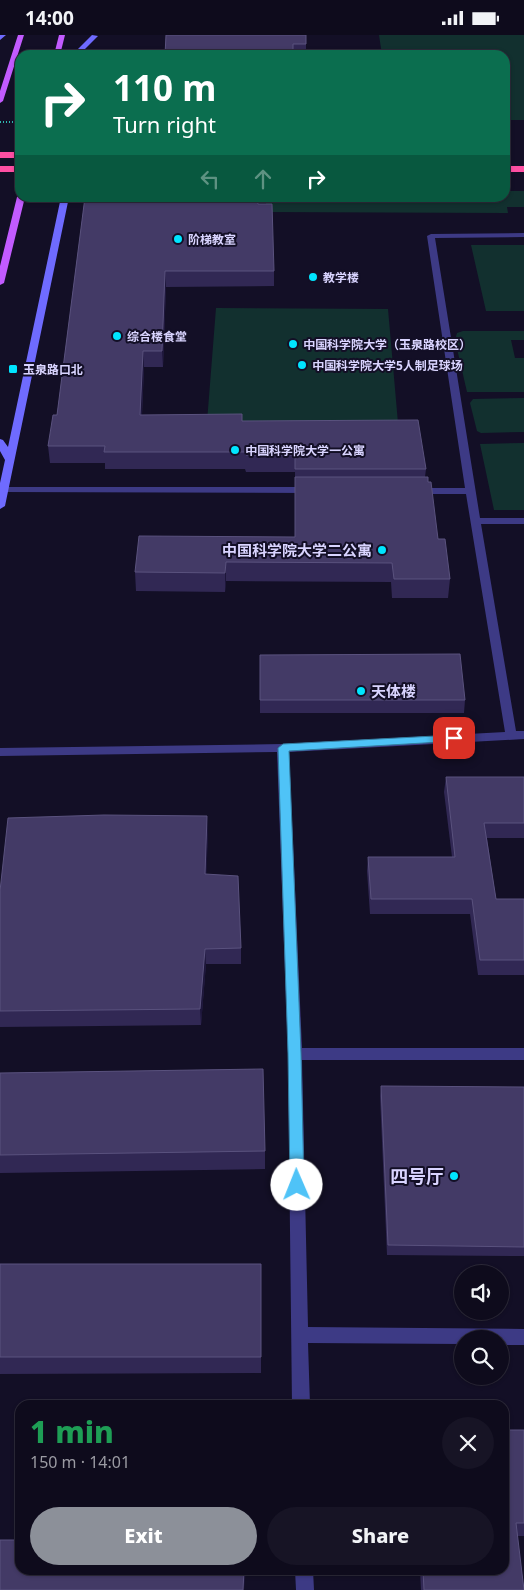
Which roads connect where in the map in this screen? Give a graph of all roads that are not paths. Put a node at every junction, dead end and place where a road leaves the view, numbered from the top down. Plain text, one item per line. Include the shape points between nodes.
1 (3, 35) edge
2 (21, 35) edge
3 (62, 35) edge
4 (95, 35) edge
5 (0, 38) edge
6 (92, 49) dead end
7 (16, 50) edge
8 (58, 50) edge
9 (79, 50) edge
10 (15, 54) edge
11 (0, 101) edge
12 (0, 155) edge
13 (15, 155) edge
14 (0, 169) edge
15 (15, 169) edge
16 (510, 169) edge
17 (524, 169) edge
18 (20, 202) edge
19 (64, 202) edge
20 (524, 235) edge
21 (0, 283) edge
22 (0, 442) edge
23 (10, 460) junction
24 (3, 489) junction
25 (321, 491) edge
26 (410, 491) edge
27 (470, 491) junction
28 (0, 506) edge
29 (475, 521) junction
30 (524, 521) edge
31 (510, 735) junction
32 (524, 735) edge
33 (283, 748) junction
34 (0, 752) edge
35 (295, 1053) junction
36 (524, 1053) edge
37 (300, 1335) junction
38 (524, 1337) edge
39 (301, 1400) edge
40 (304, 1575) edge
41 (305, 1590) edge

1 - 5 street
2 - 7 main road
3 - 8 main road
4 - 6 street
4 - 9 street
10 - 11 main road
12 - 13 highway
14 - 15 highway
16 - 17 highway
18 - 21 main road
19 - 23 street
20 - 27 street via 431,236
22 - 23 street
23 - 24 street
24 - 25 street
24 - 28 street
26 - 27 street
27 - 29 street
29 - 30 street
29 - 31 street
31 - 32 street
31 - 33 street
33 - 34 street
33 - 35 street
35 - 36 street
35 - 37 street
37 - 38 street
37 - 39 street
40 - 41 street

